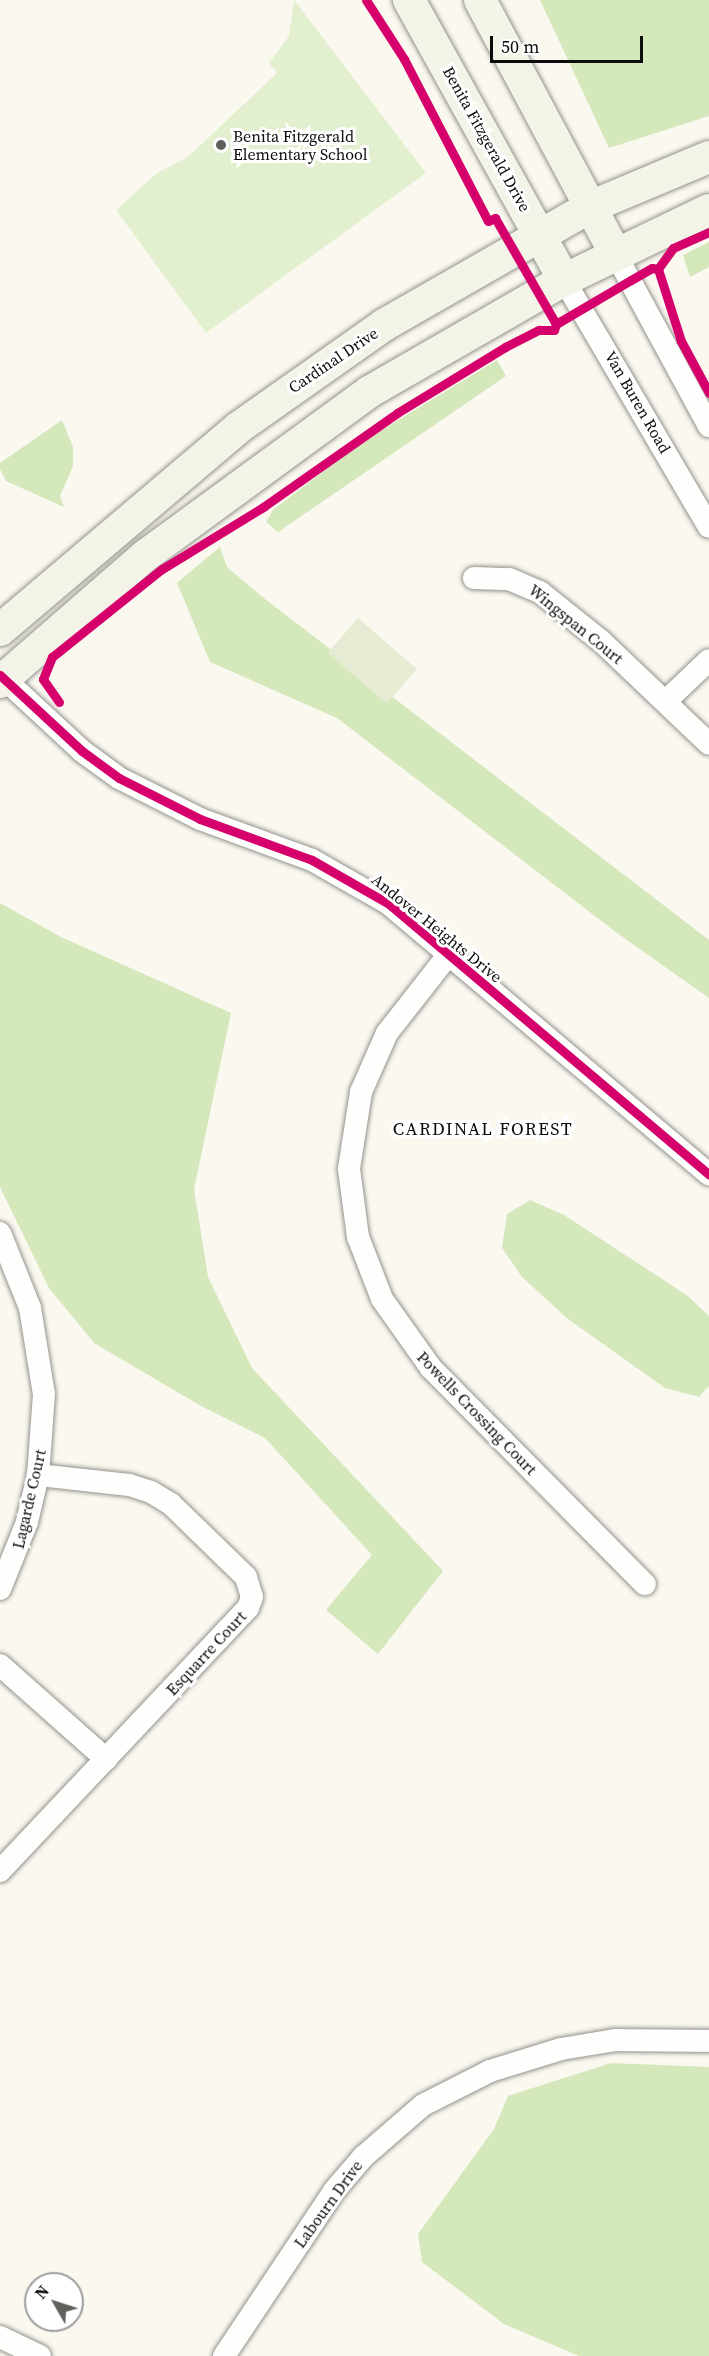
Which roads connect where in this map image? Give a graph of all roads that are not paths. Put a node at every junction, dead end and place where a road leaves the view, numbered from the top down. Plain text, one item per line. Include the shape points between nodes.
1 (409, 0) edge
2 (480, 0) edge
3 (709, 157) edge
4 (590, 207) junction
5 (709, 210) edge
6 (539, 233) junction
7 (615, 253) junction
8 (564, 280) junction
9 (709, 426) edge
10 (709, 527) edge
11 (474, 578) dead end
12 (0, 630) edge
13 (709, 660) edge
14 (1, 678) edge
15 (666, 700) junction
16 (709, 744) edge
17 (449, 954) junction
18 (709, 1174) edge
19 (0, 1233) edge
20 (38, 1475) junction
21 (645, 1584) dead end
22 (0, 1589) edge
23 (0, 1665) edge
24 (106, 1759) junction
25 (0, 1871) edge
26 (709, 2041) edge
27 (0, 2337) edge
28 (40, 2356) edge
29 (224, 2356) edge

1 - 6 main road, Benita Fitzgerald Drive
2 - 4 main road
3 - 4 main road, Cardinal Drive
4 - 6 main road, Cardinal Drive
4 - 7 main road
5 - 7 main road
6 - 8 main road, Benita Fitzgerald Drive
6 - 12 main road, Cardinal Drive via 299,382 140,508
7 - 8 main road
7 - 9 street
8 - 10 street, Van Buren Road
8 - 14 main road via 385,382 310,431 145,555
11 - 15 street, Wingspan Court via 509,579 534,588
13 - 15 street
14 - 17 street, Andover Heights Drive via 82,752 119,778 158,801 312,860 352,880 389,904
15 - 16 street, Wingspan Court
17 - 18 street, Andover Heights Drive
17 - 21 street, Powells Crossing Court via 387,1033 361,1092 349,1169 358,1238 382,1299 431,1368
19 - 20 street, Lagarde Court via 20,1277 40,1351 44,1394
20 - 22 street, Lagarde Court via 27,1522
20 - 24 street, Esquarre Court via 129,1485 151,1492 171,1504 246,1576 251,1587 248,1608
23 - 24 street
24 - 25 street, Esquarre Court
26 - 29 street, Labourn Drive via 616,2040 561,2049 490,2071 423,2105 363,2157 334,2191
27 - 28 street

